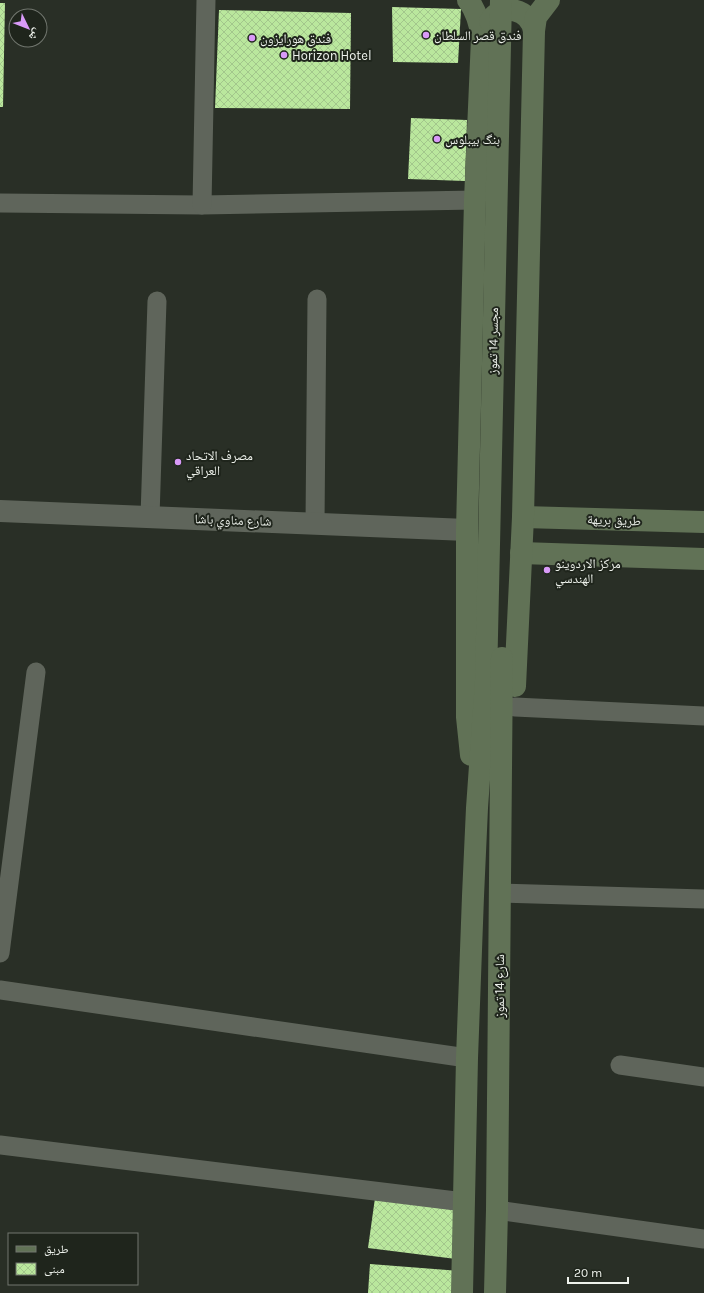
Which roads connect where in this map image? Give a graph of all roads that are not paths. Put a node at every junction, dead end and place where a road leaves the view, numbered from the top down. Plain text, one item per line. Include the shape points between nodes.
1 (206, 0) edge
2 (468, 0) edge
3 (501, 0) edge
4 (516, 0) edge
5 (549, 0) edge
6 (534, 31) junction
7 (482, 38) junction
8 (475, 200) junction
9 (0, 204) edge
10 (202, 205) junction
11 (317, 298) dead end
12 (157, 301) dead end
13 (0, 511) edge
14 (150, 517) junction
15 (532, 517) junction
16 (704, 522) edge
17 (315, 524) junction
18 (467, 530) junction
19 (530, 553) junction
20 (704, 559) edge
21 (36, 672) dead end
22 (494, 680) junction
23 (515, 708) junction
24 (704, 716) edge
25 (500, 796) junction
26 (477, 808) junction
27 (499, 893) junction
28 (704, 899) edge
29 (0, 953) edge
30 (0, 990) edge
31 (467, 1058) junction
32 (620, 1066) dead end
33 (704, 1077) edge
34 (0, 1145) edge
35 (464, 1202) junction
36 (497, 1210) junction
37 (704, 1239) edge
38 (462, 1293) edge
39 (495, 1293) edge

1 - 10 street
2 - 7 main road via 479,20
3 - 22 main road, مجسر 14 تموز
4 - 22 main road, مجسر 14 تموز
5 - 6 main road via 536,17
6 - 7 main road via 525,15 509,10 501,11 493,17
6 - 15 main road
7 - 8 main road
8 - 10 street
8 - 18 main road
9 - 10 street
11 - 17 street
12 - 14 street
13 - 14 street, شارع مناوي باشا
14 - 17 street, شارع مناوي باشا
15 - 16 main road, طريق بريهة
15 - 19 main road
17 - 18 street, شارع مناوي باشا
18 - 26 main road via 467,717 469,746 476,778
19 - 20 main road
19 - 23 main road
21 - 29 street
22 - 25 main road, شارع 14 تموز
22 - 26 main road
23 - 24 street
23 - 25 main road
25 - 27 main road, شارع 14 تموز
26 - 31 main road
27 - 28 street
27 - 36 main road, شارع 14 تموز
30 - 31 street
31 - 35 main road
32 - 33 street
34 - 35 street
35 - 38 main road
36 - 37 street
36 - 39 main road, شارع 14 تموز

